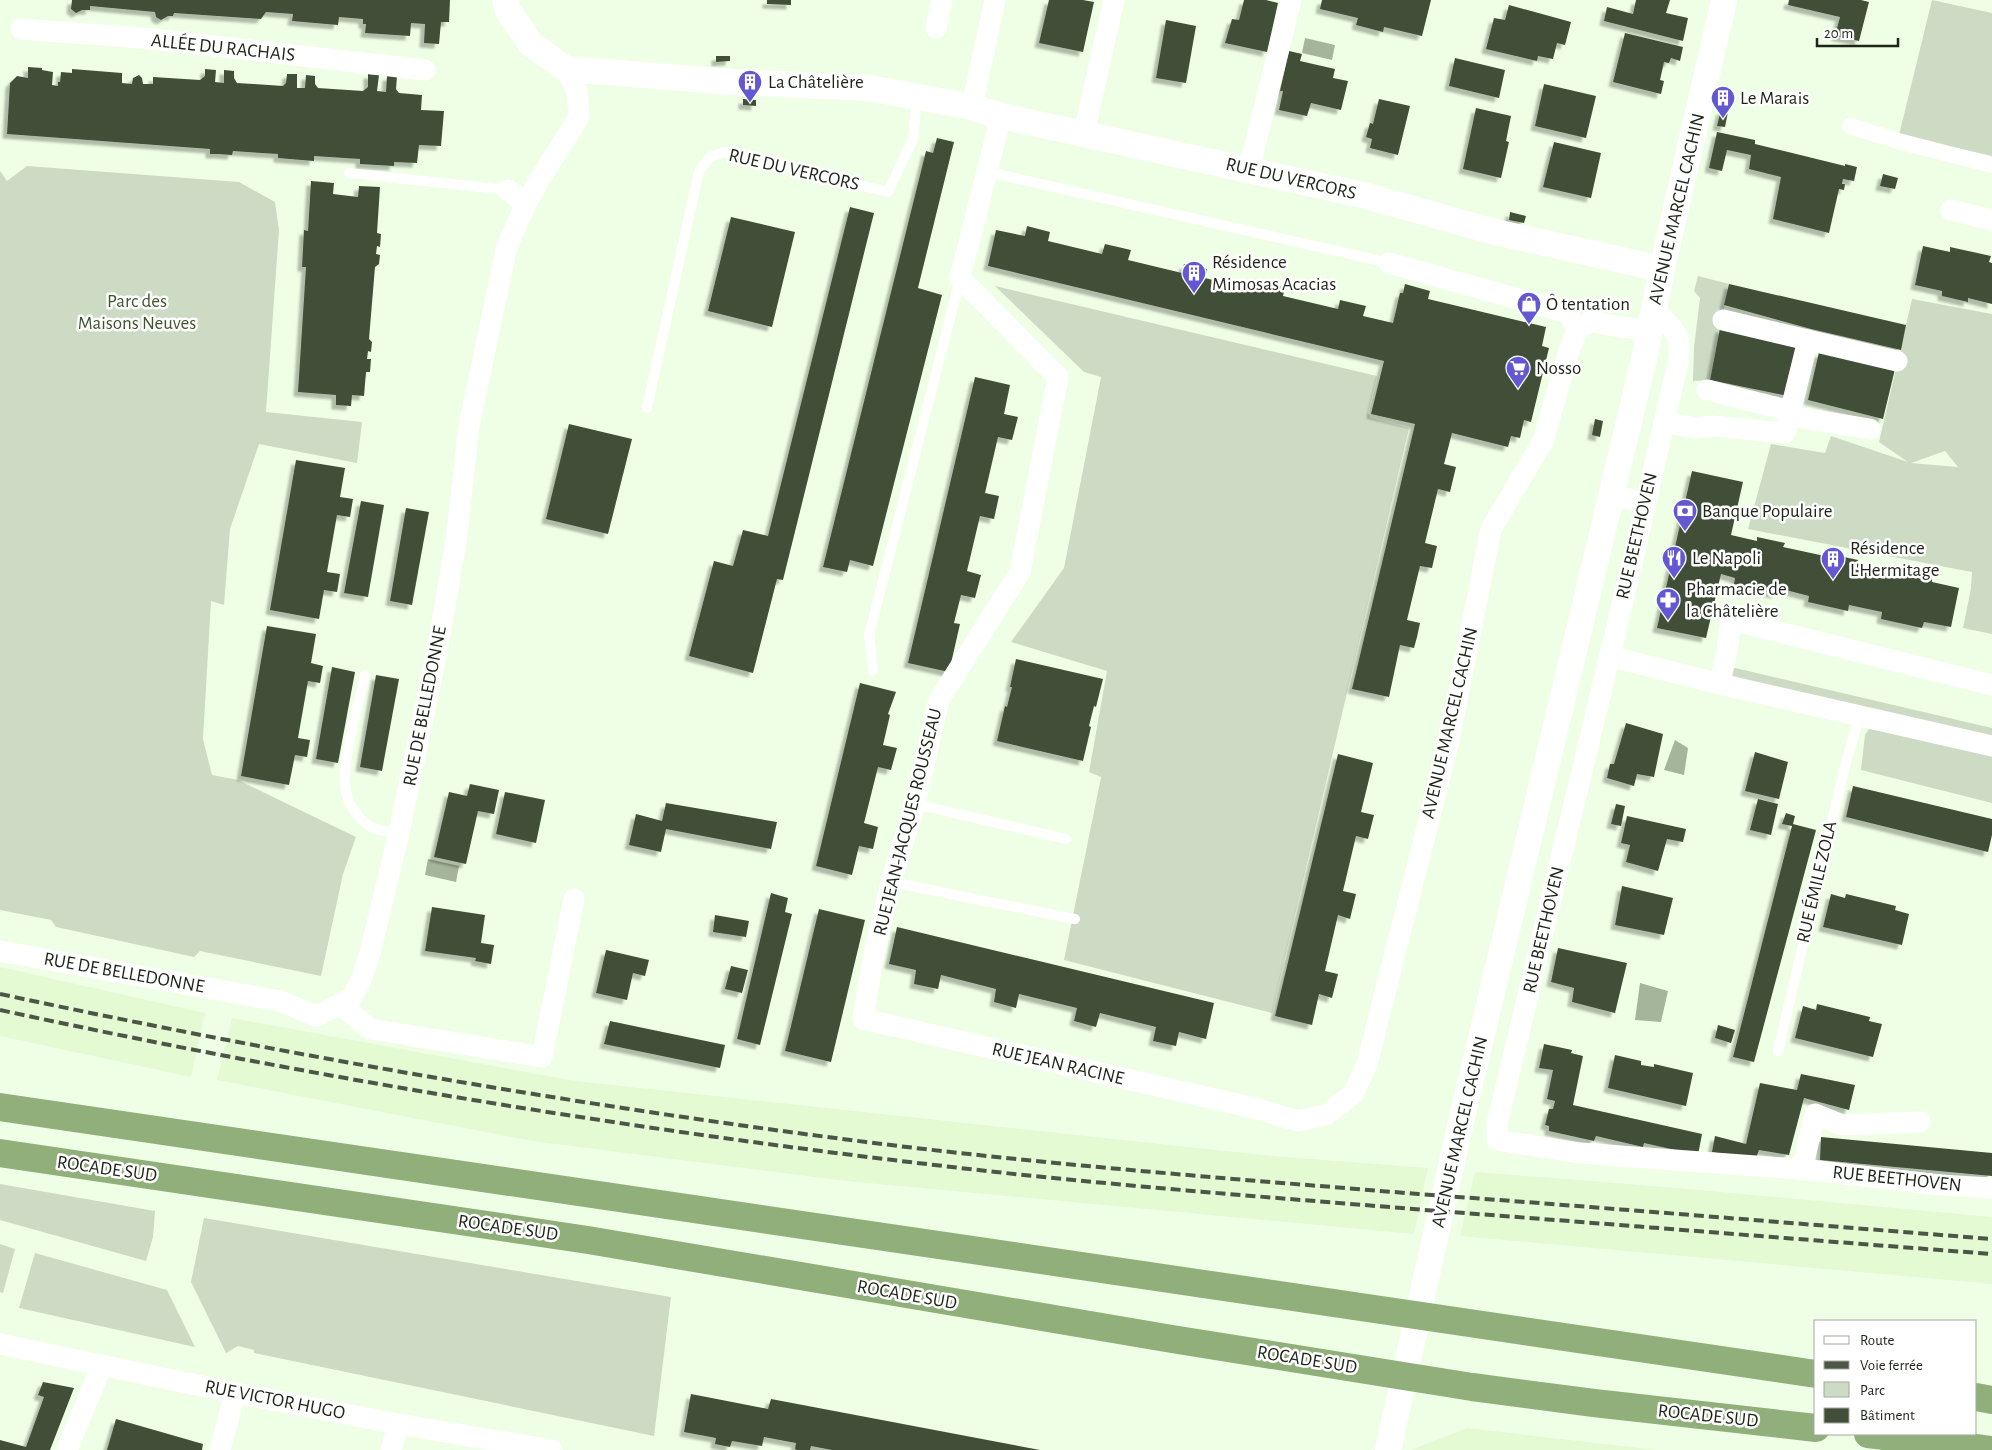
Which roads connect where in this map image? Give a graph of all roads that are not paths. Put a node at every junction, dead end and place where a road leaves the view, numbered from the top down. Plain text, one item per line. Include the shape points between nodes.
1 (504, 0) edge
2 (942, 0) edge
3 (995, 0) edge
4 (1114, 0) edge
5 (1291, 0) edge
6 (1724, 0) edge
7 (936, 28) dead end
8 (21, 29) dead end
9 (566, 69) junction
10 (425, 70) dead end
11 (917, 98) junction
12 (972, 107) junction
13 (1001, 116) junction
14 (1850, 126) dead end
15 (1084, 133) junction
16 (1992, 166) edge
17 (1249, 170) junction
18 (988, 172) junction
19 (349, 173) dead end
20 (508, 190) joint
21 (526, 204) junction
22 (1951, 210) dead end
23 (1992, 220) edge
24 (1385, 262) joint
25 (1662, 269) junction
26 (960, 278) junction
27 (1722, 320) dead end
28 (1652, 321) junction
29 (1577, 330) junction
30 (1808, 340) junction
31 (1897, 361) dead end
32 (1707, 390) dead end
33 (647, 408) dead end
34 (1790, 413) junction
35 (1664, 422) junction
36 (1870, 429) dead end
37 (1612, 495) junction
38 (1646, 503) junction
39 (1609, 656) junction
40 (873, 670) dead end
41 (365, 675) dead end
42 (1720, 684) junction
43 (1992, 685) edge
44 (1860, 715) junction
45 (1992, 746) edge
46 (915, 804) junction
47 (399, 833) junction
48 (1066, 839) dead end
49 (891, 882) junction
50 (574, 899) dead end
51 (1075, 918) dead end
52 (0, 951) edge
53 (340, 1005) junction
54 (863, 1019) joint
55 (1778, 1051) dead end
56 (0, 1107) edge
57 (1254, 1108) joint
58 (1920, 1122) dead end
59 (0, 1153) edge
60 (1802, 1170) junction
61 (1992, 1188) edge
62 (0, 1344) edge
63 (102, 1365) junction
64 (1814, 1374) edge
65 (235, 1393) junction
66 (1977, 1397) edge
67 (1992, 1400) edge
68 (398, 1424) junction
69 (1814, 1428) edge
70 (1876, 1435) edge
71 (1390, 1441) edge
72 (539, 1449) edge
73 (67, 1450) edge
74 (220, 1450) edge
75 (391, 1450) edge
76 (1992, 1450) edge

1 - 9 street via 531,44
2 - 7 street
3 - 12 street
4 - 15 street
5 - 17 street
6 - 25 street, AVENUE MARCEL CACHIN
8 - 10 street, ALLÉE DU RACHAIS
9 - 11 street, RUE DU VERCORS via 869,88
9 - 21 street, RUE DE BELLEDONNE via 577,91 579,117
11 - 12 street, RUE DU VERCORS
11 - 33 lane, RUE DU VERCORS via 913,139 888,192 724,152 710,157 699,171
12 - 13 street, RUE DU VERCORS
13 - 15 street, RUE DU VERCORS
13 - 18 street
14 - 16 street
15 - 17 street, RUE DU VERCORS
17 - 25 street, RUE DU VERCORS via 1363,195 1494,232
18 - 24 lane
18 - 26 street
19 - 20 lane
20 - 21 street
21 - 47 street, RUE DE BELLEDONNE via 507,246 488,331 469,426 455,552
22 - 23 street
24 - 29 street via 1568,313
25 - 28 street, AVENUE MARCEL CACHIN
26 - 40 lane via 869,634
26 - 46 street, RUE JEAN-JACQUES ROUSSEAU via 1058,377 1020,572 939,700
27 - 30 street
28 - 29 street, AVENUE MARCEL CACHIN via 1608,325 1592,321
28 - 35 street, RUE BEETHOVEN via 1672,325 1678,338 1679,356
28 - 37 street, AVENUE MARCEL CACHIN
29 - 57 street, AVENUE MARCEL CACHIN via 1543,441 1491,529 1449,741 1367,1064 1353,1094 1328,1114 1298,1121
30 - 31 street
30 - 34 street
32 - 34 street
34 - 35 street via 1786,433 1713,426 1695,428
34 - 36 street
35 - 38 street, RUE BEETHOVEN
37 - 38 street
37 - 71 street, AVENUE MARCEL CACHIN via 1459,1130
38 - 39 street, RUE BEETHOVEN
39 - 42 street
39 - 60 street, RUE BEETHOVEN via 1497,1124 1496,1140 1580,1153
41 - 47 lane via 345,767 346,791 352,807 368,825 377,830
42 - 43 street via 1730,620
42 - 44 street
44 - 45 street
44 - 55 lane, RUE ÉMILE ZOLA
46 - 48 lane
46 - 49 street, RUE JEAN-JACQUES ROUSSEAU
47 - 53 street, RUE DE BELLEDONNE via 362,978 351,999
49 - 51 lane
49 - 54 street, RUE JEAN-JACQUES ROUSSEAU
50 - 53 street via 542,1057 371,1029
52 - 53 street, RUE DE BELLEDONNE via 280,1001 316,1016
54 - 57 street, RUE JEAN RACINE
56 - 64 highway
58 - 60 street via 1842,1125 1815,1114
59 - 69 highway, ROCADE SUD via 588,1240 1472,1387
60 - 61 street, RUE BEETHOVEN
62 - 63 street, RUE VICTOR HUGO
63 - 65 street, RUE VICTOR HUGO
63 - 73 street
65 - 68 street, RUE VICTOR HUGO
65 - 74 street
66 - 67 highway
68 - 72 street, RUE VICTOR HUGO
68 - 75 street
70 - 76 highway

